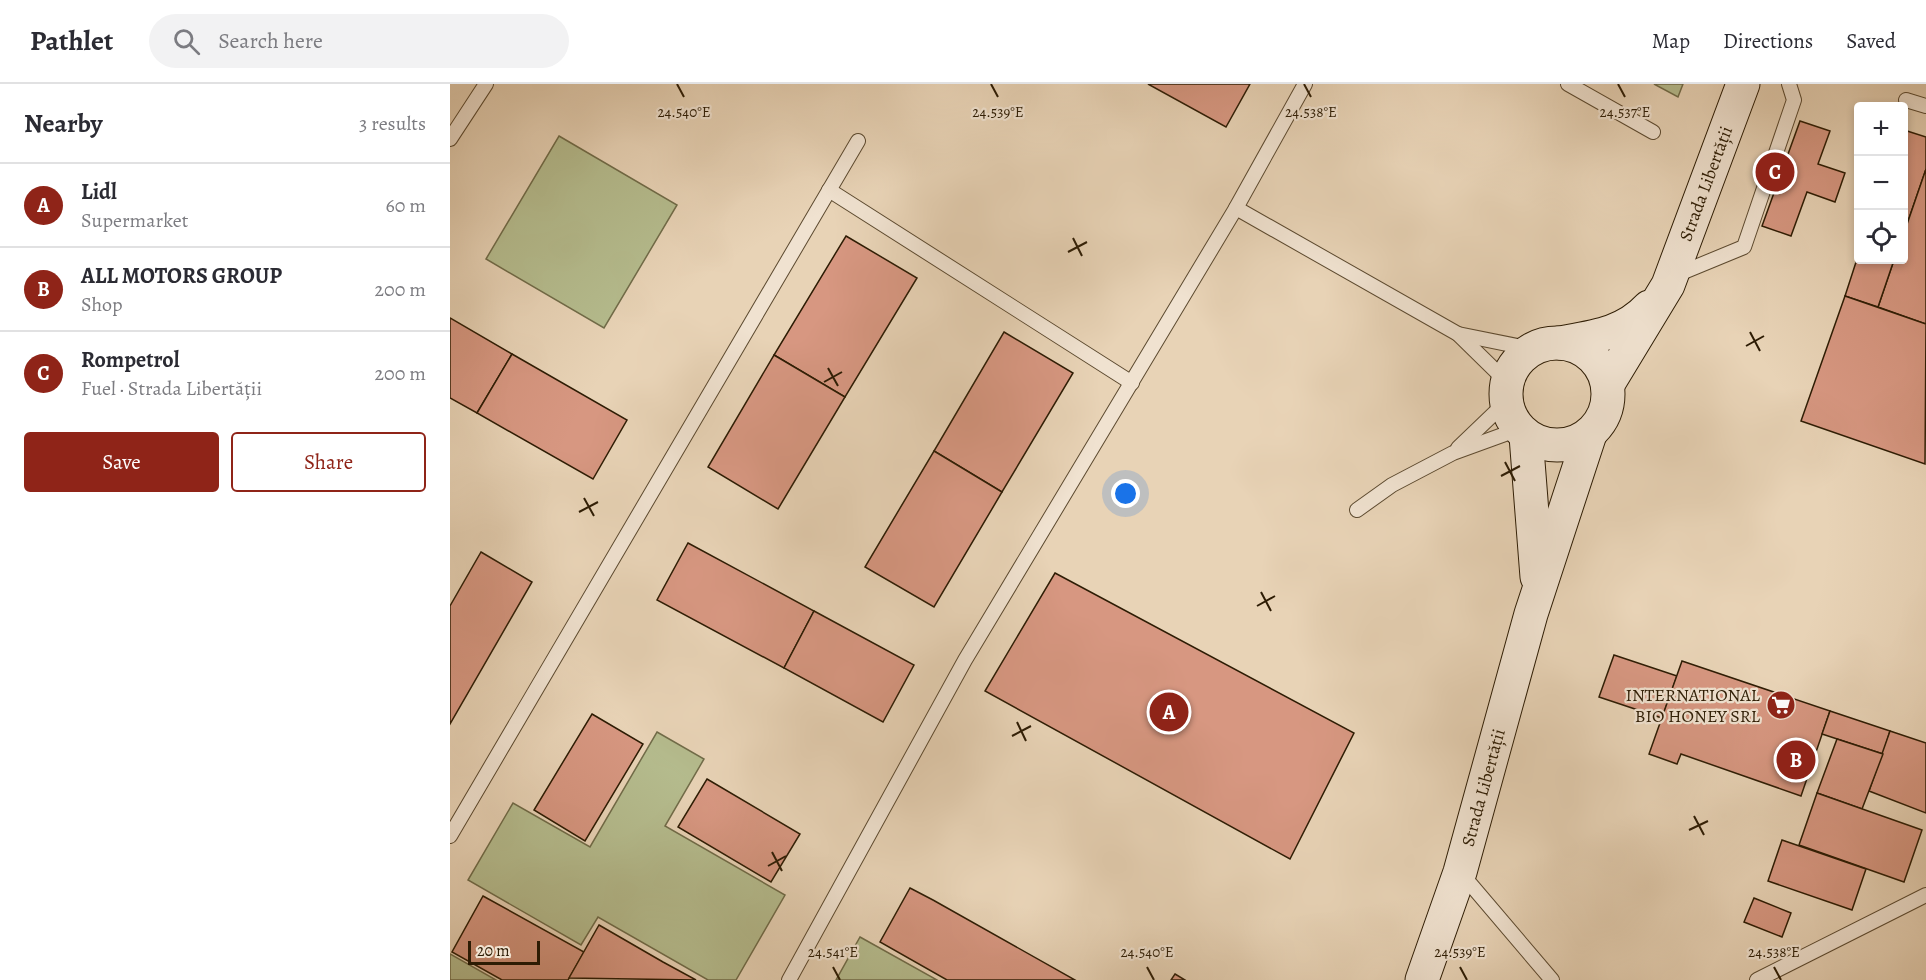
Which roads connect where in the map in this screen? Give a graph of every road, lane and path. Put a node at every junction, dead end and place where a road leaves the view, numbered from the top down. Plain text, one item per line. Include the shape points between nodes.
1 (486, 84) edge
2 (1305, 84) edge
3 (1568, 84) edge
4 (1743, 84) edge
5 (1789, 84) edge
6 (1906, 100) dead end
7 (1926, 106) edge
8 (1653, 132) dead end
9 (450, 139) edge
10 (858, 141) dead end
11 (829, 190) junction
12 (1236, 208) junction
13 (1670, 281) junction
14 (1458, 334) junction
15 (1545, 346) junction
16 (1132, 383) junction
17 (1608, 384) junction
18 (1515, 412) junction
19 (1590, 434) junction
20 (1453, 453) junction
21 (1357, 510) dead end
22 (1538, 592) junction
23 (450, 836) edge
24 (1460, 872) junction
25 (1926, 895) edge
26 (789, 980) edge
27 (1422, 980) edge
28 (1552, 980) edge
29 (1757, 980) edge

1 - 9 lane
2 - 12 lane
3 - 8 lane
4 - 13 main road, Strada Libertății
5 - 13 lane via 1794,100 1744,247
6 - 7 lane
10 - 11 lane
11 - 16 lane
11 - 23 lane
12 - 14 lane
12 - 16 lane
13 - 15 main road, Strada Libertății via 1640,316 1608,335
13 - 17 main road, Strada Libertății
14 - 15 lane
14 - 18 lane
15 - 17 main road via 1581,348 1599,363
15 - 18 main road via 1516,363
16 - 26 lane via 964,660
17 - 19 main road via 1602,420
18 - 19 main road via 1547,445 1570,444
18 - 20 lane
18 - 20 lane
18 - 22 main road, Strada Libertății
19 - 22 main road, Strada Libertății
20 - 21 lane via 1392,485
22 - 24 main road, Strada Libertății
24 - 27 main road, Strada Libertății
24 - 28 lane
25 - 29 lane

